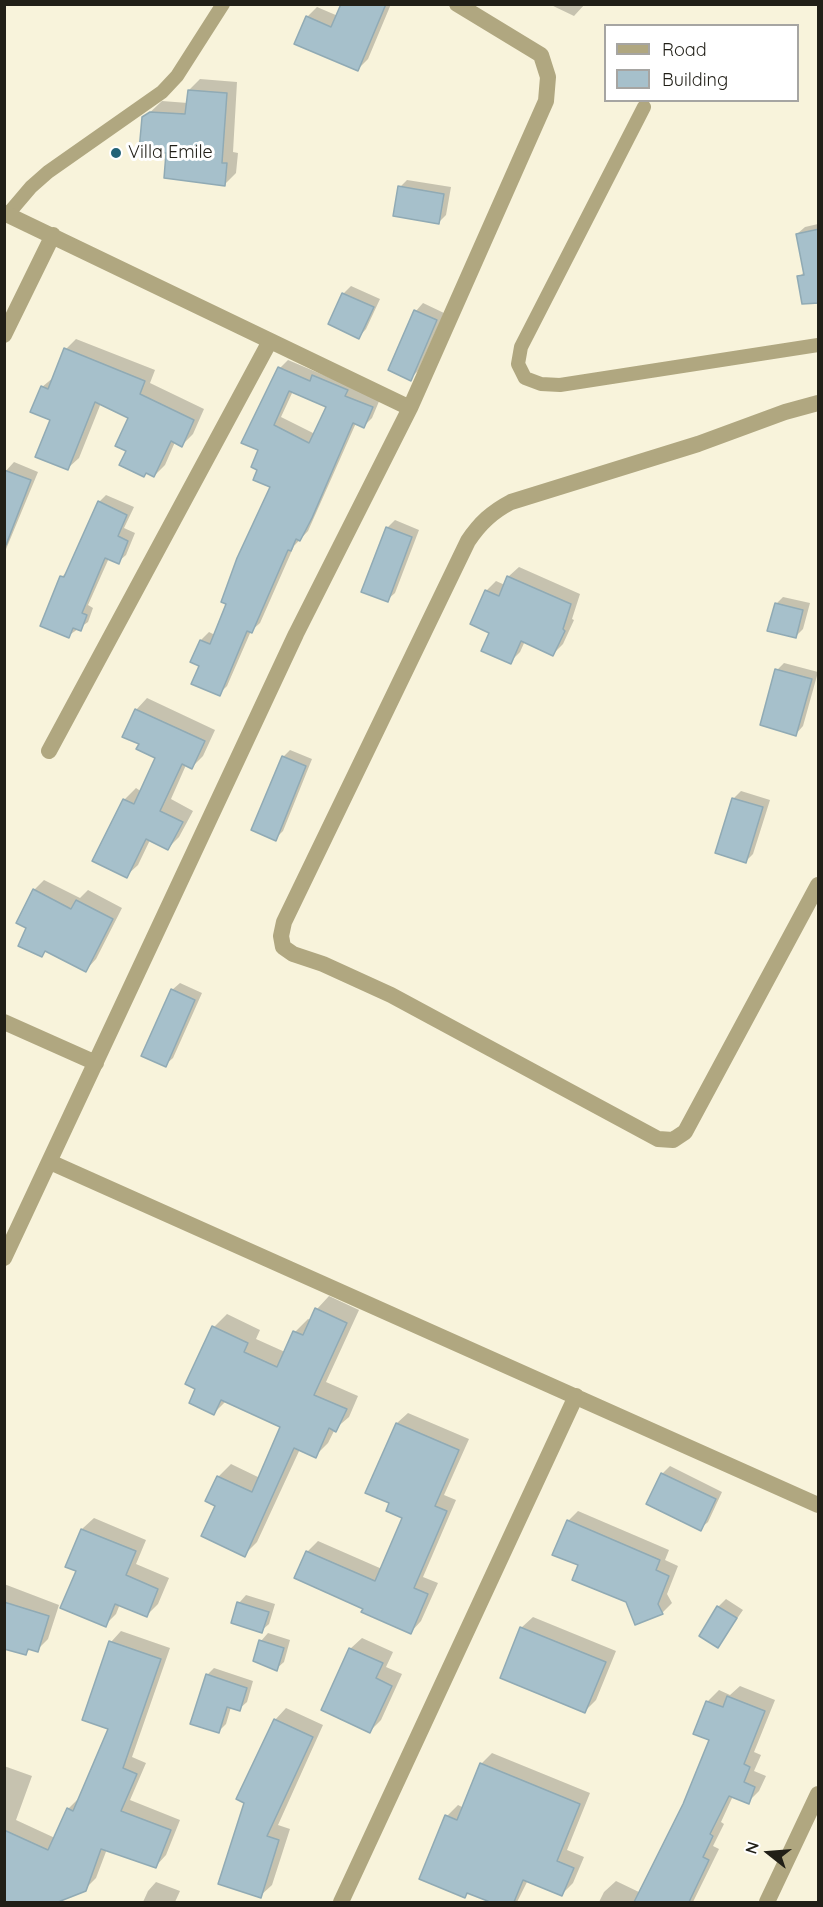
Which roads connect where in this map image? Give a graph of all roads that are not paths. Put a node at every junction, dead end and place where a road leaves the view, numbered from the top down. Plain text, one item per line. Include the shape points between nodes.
1 (223, 4) edge
2 (458, 4) edge
3 (644, 107) dead end
4 (6, 214) edge
5 (53, 235) junction
6 (4, 335) edge
7 (270, 340) junction
8 (819, 345) edge
9 (819, 403) edge
10 (410, 408) junction
11 (49, 751) dead end
12 (819, 885) edge
13 (4, 1022) edge
14 (96, 1063) junction
15 (50, 1162) junction
16 (4, 1258) edge
17 (576, 1396) junction
18 (819, 1505) edge
19 (819, 1794) edge
20 (341, 1902) edge
21 (767, 1902) edge

1 - 4 lane via 177,76 162,92 48,172
2 - 10 street via 541,55 548,77 546,101
3 - 8 lane via 521,347 518,364 525,378 560,385
4 - 5 street
5 - 6 street
5 - 7 street
7 - 10 street
7 - 11 street
9 - 12 street via 511,502 479,524 284,922 281,936 283,947 293,954 358,979 658,1139 673,1140 685,1132
10 - 14 street via 296,634
13 - 14 street
14 - 15 street
15 - 16 street
15 - 17 street
17 - 18 street
17 - 20 street
19 - 21 street

